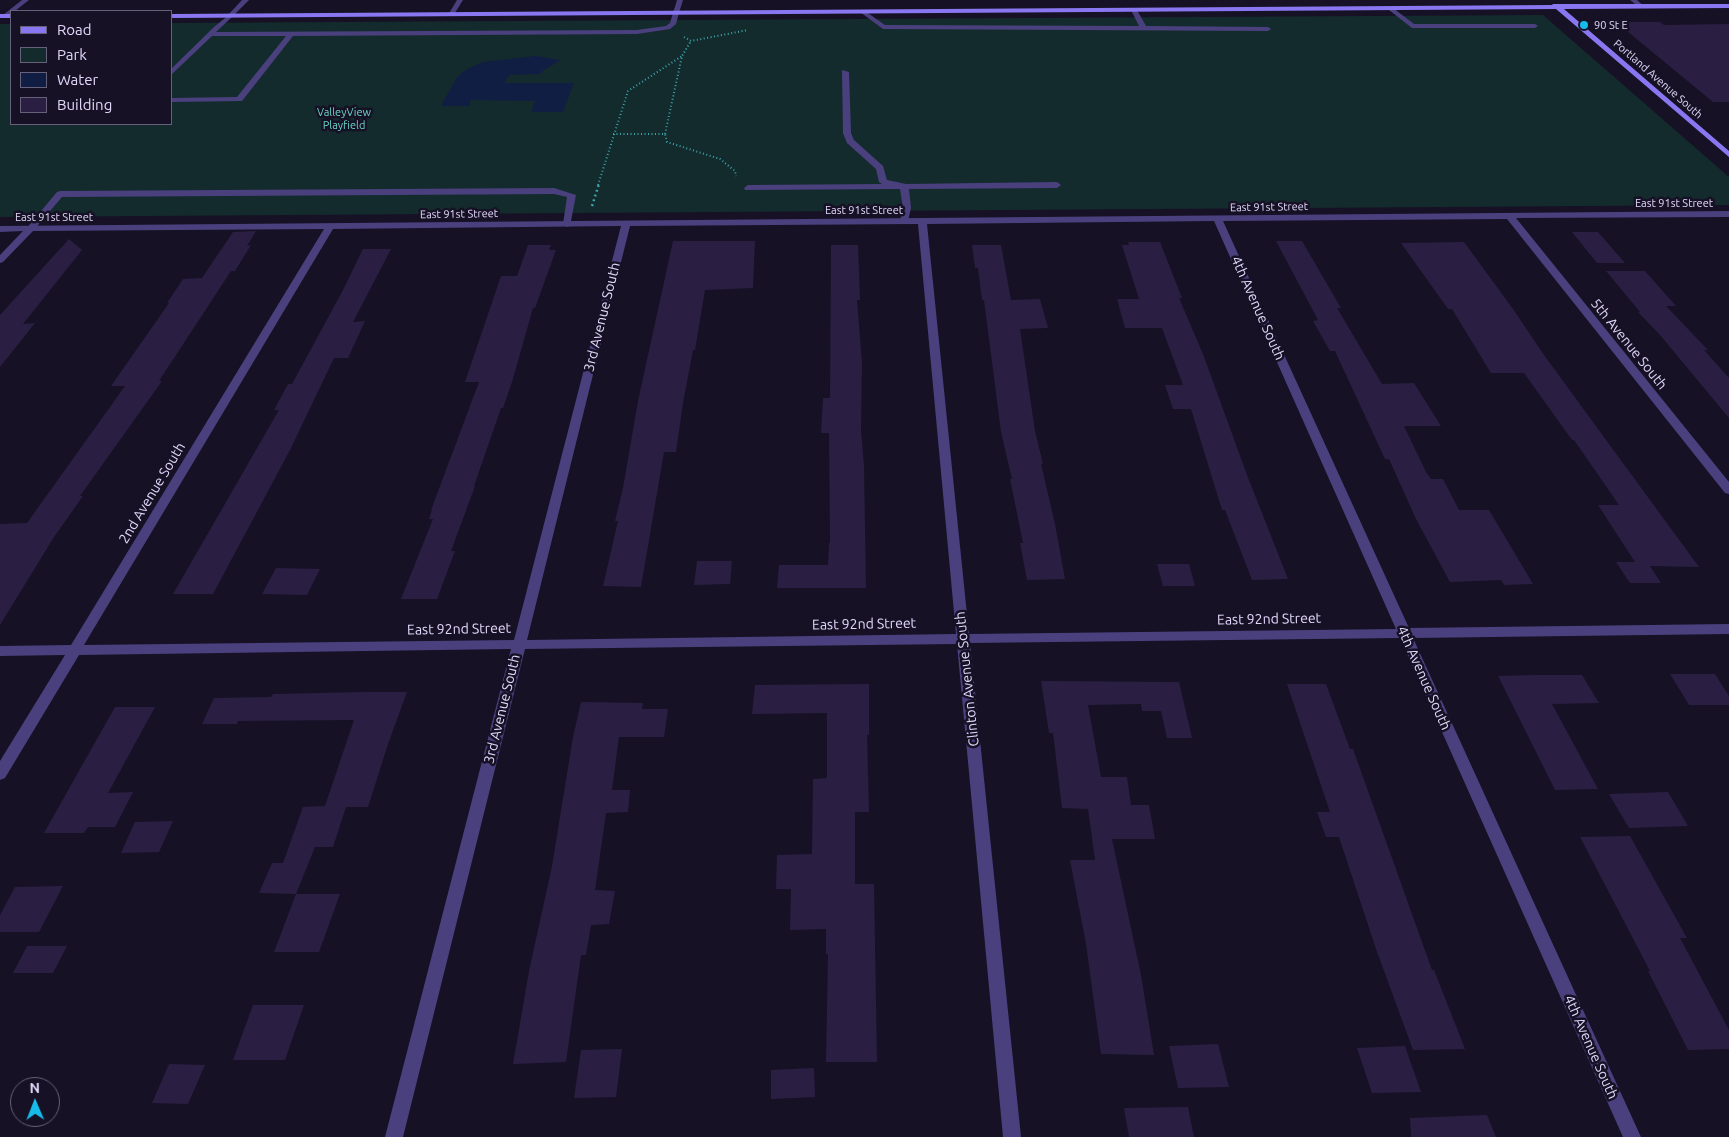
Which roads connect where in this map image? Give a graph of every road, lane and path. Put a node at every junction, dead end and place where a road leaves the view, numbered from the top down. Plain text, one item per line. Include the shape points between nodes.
1 (26, 0) edge
2 (246, 0) edge
3 (460, 0) edge
4 (680, 0) edge
5 (1550, 0) edge
6 (1632, 0) edge
7 (1729, 6) edge
8 (1642, 7) junction
9 (1558, 8) junction
10 (1391, 9) junction
11 (13, 10) edge
12 (1134, 10) junction
13 (863, 12) junction
14 (676, 14) junction
15 (451, 15) junction
16 (172, 16) edge
17 (230, 16) junction
18 (1535, 26) dead end
19 (668, 28) junction
20 (756, 29) dead end
21 (1144, 29) junction
22 (1268, 29) dead end
23 (210, 34) junction
24 (292, 34) junction
25 (691, 40) junction
26 (682, 56) junction
27 (172, 72) edge
28 (845, 72) dead end
29 (172, 100) edge
30 (613, 134) junction
31 (665, 134) junction
32 (1729, 155) edge
33 (1057, 185) dead end
34 (904, 186) junction
35 (748, 188) joint
36 (1729, 214) edge
37 (1508, 215) junction
38 (1217, 218) junction
39 (904, 221) junction
40 (922, 221) junction
41 (626, 223) junction
42 (566, 224) junction
43 (587, 224) junction
44 (330, 226) junction
45 (0, 229) edge
46 (30, 229) junction
47 (0, 260) edge
48 (1729, 490) edge
49 (1729, 629) edge
50 (1404, 633) junction
51 (963, 639) junction
52 (519, 644) junction
53 (0, 650) edge
54 (75, 650) junction
55 (0, 774) edge
56 (394, 1137) edge
57 (1012, 1137) edge
58 (1632, 1137) edge

1 - 11 street
2 - 17 street
3 - 15 street
4 - 14 street
5 - 9 street, Portland Avenue South
6 - 8 street
7 - 8 street
8 - 9 street
9 - 10 street
9 - 32 street, Portland Avenue South
10 - 12 street
10 - 18 street via 1412,26
12 - 13 street
12 - 21 street
13 - 14 street
13 - 21 street via 883,27
14 - 15 street
14 - 19 street
15 - 17 street
16 - 17 street
17 - 23 street
19 - 24 street via 637,32
19 - 25 path
20 - 25 path
21 - 22 street
23 - 24 street
23 - 27 street
24 - 29 street via 239,99
25 - 26 path
26 - 30 path via 628,91
26 - 31 path
28 - 34 street via 850,141 880,168 883,182
30 - 31 path
30 - 43 path
31 - 35 path via 667,142 720,158 735,171 739,186
33 - 34 street
34 - 35 street
34 - 39 street via 907,208
36 - 37 street, East 91st Street
37 - 38 street, East 91st Street
37 - 48 street, 5th Avenue South
38 - 40 street, East 91st Street
38 - 50 street, 4th Avenue South
39 - 40 street, East 91st Street
39 - 41 street, East 91st Street
40 - 51 street, Clinton Avenue South
41 - 43 street, East 91st Street
41 - 52 street, 3rd Avenue South
42 - 43 street, East 91st Street
42 - 44 street, East 91st Street
42 - 46 street via 572,195 554,191 60,194
44 - 46 street, East 91st Street
44 - 54 street, 2nd Avenue South
45 - 46 street, East 91st Street
46 - 47 street
49 - 50 street, East 92nd Street
50 - 51 street, East 92nd Street
50 - 58 street, 4th Avenue South
51 - 52 street, East 92nd Street
51 - 57 street, Clinton Avenue South
52 - 54 street, East 92nd Street
52 - 56 street, 3rd Avenue South
53 - 54 street, East 92nd Street
54 - 55 street, 2nd Avenue South

